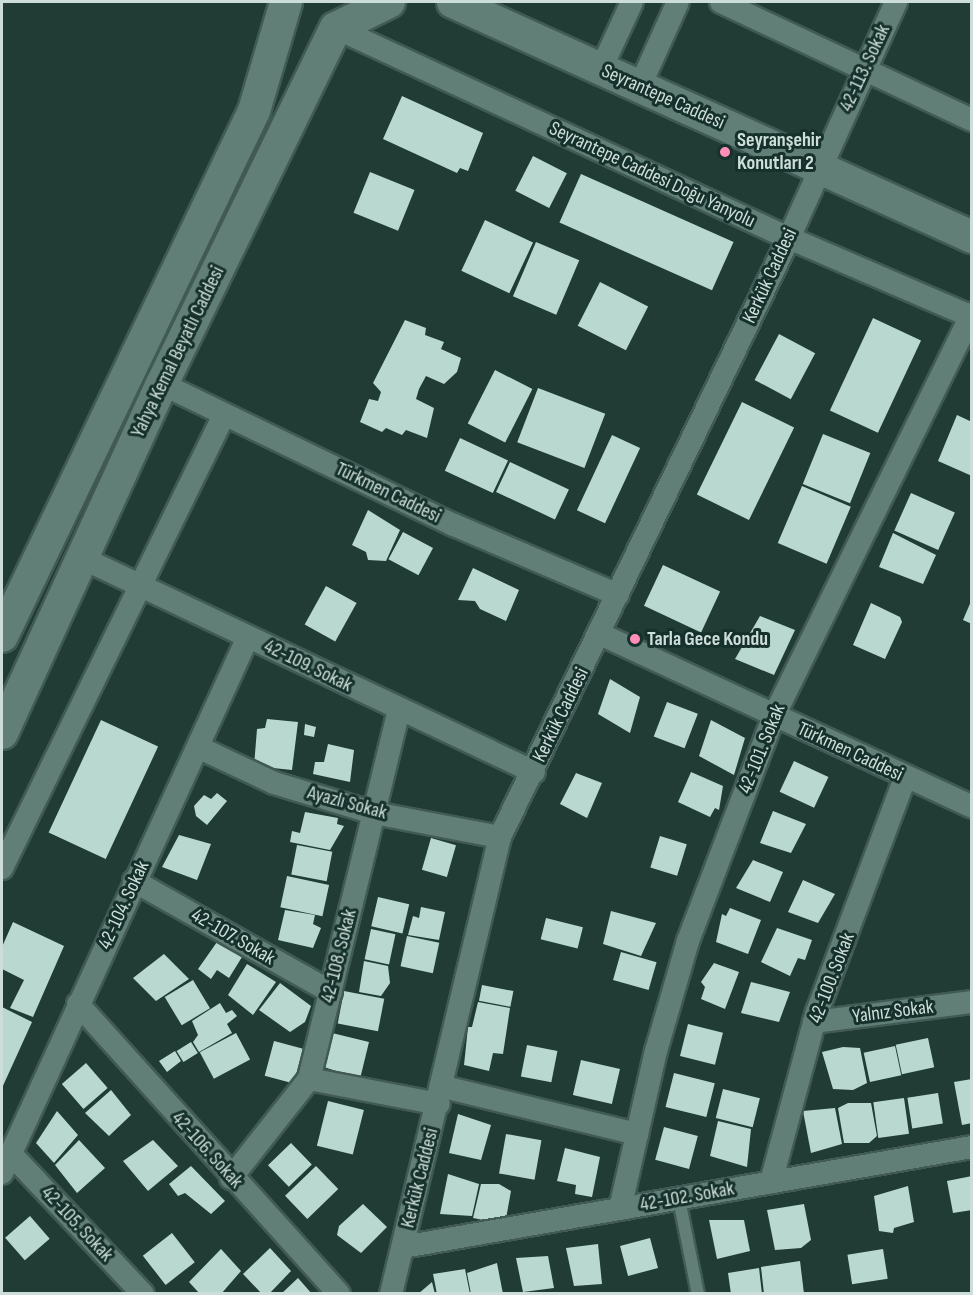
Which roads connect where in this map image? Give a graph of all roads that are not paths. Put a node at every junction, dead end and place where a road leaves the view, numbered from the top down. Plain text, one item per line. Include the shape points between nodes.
1 (286, 2) edge
2 (389, 2) edge
3 (453, 2) edge
4 (632, 2) edge
5 (678, 2) edge
6 (721, 2) edge
7 (896, 2) edge
8 (336, 28) junction
9 (601, 69) junction
10 (865, 69) junction
11 (640, 86) junction
12 (972, 120) edge
13 (819, 168) junction
14 (972, 237) edge
15 (789, 238) junction
16 (971, 315) edge
17 (162, 384) junction
18 (224, 415) junction
19 (82, 558) junction
20 (142, 583) junction
21 (618, 595) junction
22 (600, 634) junction
23 (2, 636) edge
24 (248, 636) junction
25 (399, 710) junction
26 (774, 716) junction
27 (2, 733) edge
28 (200, 748) junction
29 (534, 772) junction
30 (905, 778) junction
31 (972, 807) edge
32 (374, 813) junction
33 (500, 837) junction
34 (2, 868) edge
35 (135, 881) junction
36 (331, 992) junction
37 (972, 1002) edge
38 (78, 1004) junction
39 (814, 1022) junction
40 (309, 1079) junction
41 (441, 1096) junction
42 (637, 1134) junction
43 (972, 1147) edge
44 (6, 1164) edge
45 (231, 1178) junction
46 (771, 1182) junction
47 (679, 1199) junction
48 (620, 1209) junction
49 (403, 1247) junction
50 (142, 1293) edge
51 (339, 1293) edge
52 (391, 1293) edge
53 (698, 1293) edge

1 - 23 street, Yahya Kemal Beyatlı Caddesi via 254,111
2 - 8 street
3 - 9 street, Seyrantepe Caddesi
4 - 9 street
5 - 11 street
6 - 10 street
7 - 10 street, 42-113. Sokak
8 - 15 street, Seyrantepe Caddesi Doğu Yanyolu
8 - 17 street, Yahya Kemal Beyatlı Caddesi
9 - 11 street, Seyrantepe Caddesi
10 - 12 street
10 - 13 street, 42-113. Sokak
11 - 13 street, Seyrantepe Caddesi
13 - 14 street, Seyrantepe Caddesi
13 - 15 street, Kerkük Caddesi
15 - 16 street, Seyrantepe Caddesi Doğu Yanyolu
15 - 21 street, Kerkük Caddesi
16 - 26 street, 42-101. Sokak
17 - 18 street, Türkmen Caddesi
17 - 19 street, Yahya Kemal Beyatlı Caddesi
18 - 20 street
18 - 21 street, Türkmen Caddesi via 454,525
19 - 20 street, 42-109. Sokak
19 - 27 street, Yahya Kemal Beyatlı Caddesi
20 - 24 street, 42-109. Sokak
20 - 34 street
21 - 22 street, Kerkük Caddesi
22 - 26 street, Türkmen Caddesi
22 - 29 street, Kerkük Caddesi
24 - 25 street, 42-109. Sokak
24 - 28 street, 42-104. Sokak
25 - 29 street, 42-109. Sokak
25 - 32 street, 42-108. Sokak
26 - 30 street, Türkmen Caddesi
26 - 42 street, 42-101. Sokak via 688,941
28 - 32 street, Ayazlı Sokak via 274,783
28 - 35 street, 42-104. Sokak
29 - 33 street, Kerkük Caddesi
30 - 31 street, Türkmen Caddesi
30 - 39 street, 42-100. Sokak
32 - 33 street, Ayazlı Sokak
32 - 36 street, 42-108. Sokak
33 - 41 street, Kerkük Caddesi
35 - 36 street, 42-107. Sokak
35 - 38 street, 42-104. Sokak
36 - 40 street, 42-108. Sokak
37 - 39 street, Yalnız Sokak
38 - 44 street, 42-104. Sokak
38 - 45 street, 42-106. Sokak
39 - 46 street, 42-100. Sokak
40 - 41 street
40 - 45 street, 42-108. Sokak
41 - 42 street
41 - 49 street, Kerkük Caddesi
42 - 48 street, 42-101. Sokak
43 - 46 street, 42-102. Sokak
44 - 50 street, 42-105. Sokak
45 - 51 street, 42-106. Sokak
46 - 47 street, 42-102. Sokak
47 - 48 street, 42-102. Sokak
47 - 53 lane
48 - 49 street, 42-102. Sokak
49 - 52 street, Kerkük Caddesi

